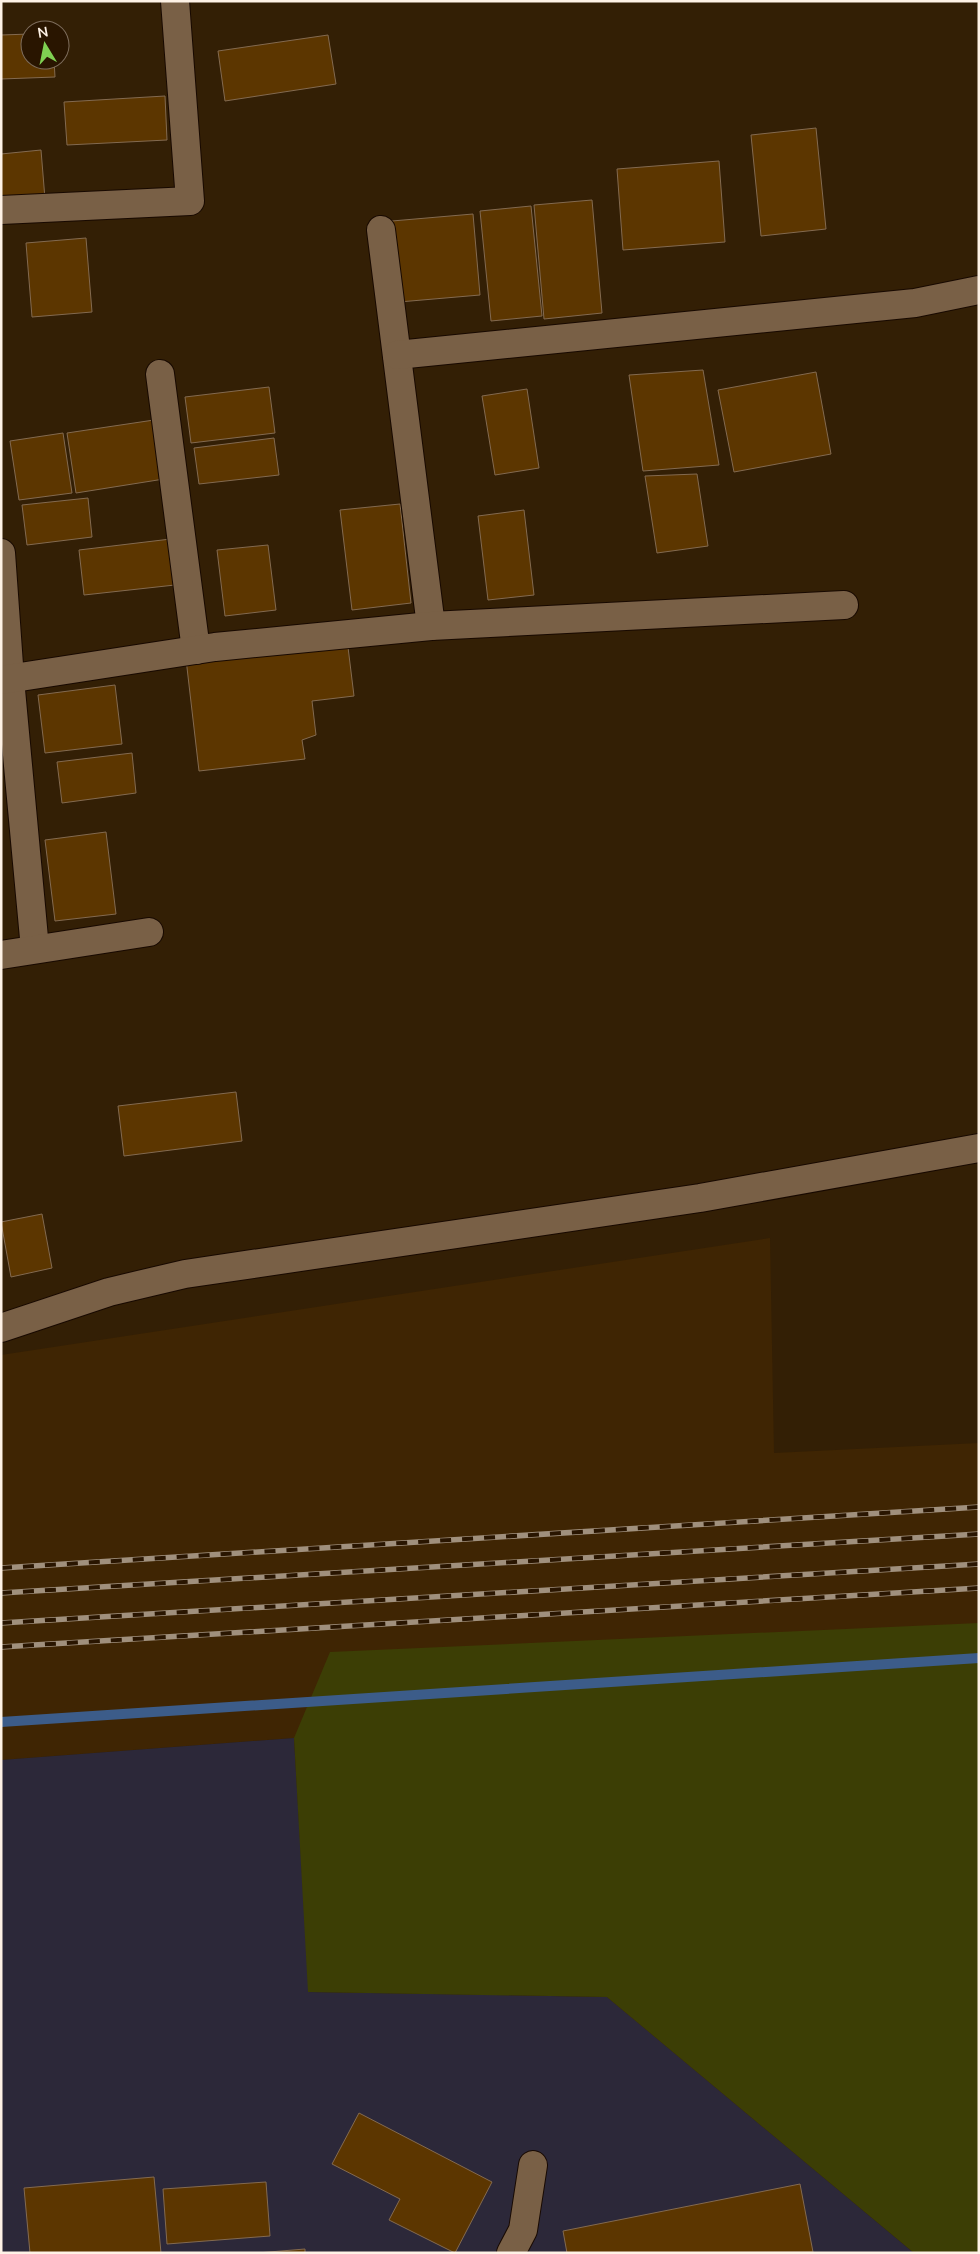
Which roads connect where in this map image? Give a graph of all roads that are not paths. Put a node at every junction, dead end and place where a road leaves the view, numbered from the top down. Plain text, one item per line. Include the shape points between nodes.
1 (175, 1) edge
2 (1, 210) edge
3 (381, 230) dead end
4 (979, 290) edge
5 (397, 355) junction
6 (160, 374) dead end
7 (1, 553) edge
8 (844, 605) dead end
9 (431, 626) junction
10 (196, 650) junction
11 (5, 679) edge
12 (149, 932) dead end
13 (35, 950) junction
14 (1, 955) edge
15 (979, 1148) edge
16 (1, 1328) edge
17 (533, 2164) dead end
18 (511, 2253) edge

1 - 2 street via 190,201
3 - 5 street
4 - 5 street via 915,302
5 - 9 street
6 - 10 street
7 - 11 street
8 - 9 street
9 - 10 street
10 - 11 street
11 - 13 street
12 - 13 street
13 - 14 street
15 - 16 street via 700,1198 185,1274 109,1292
17 - 18 street via 523,2230

